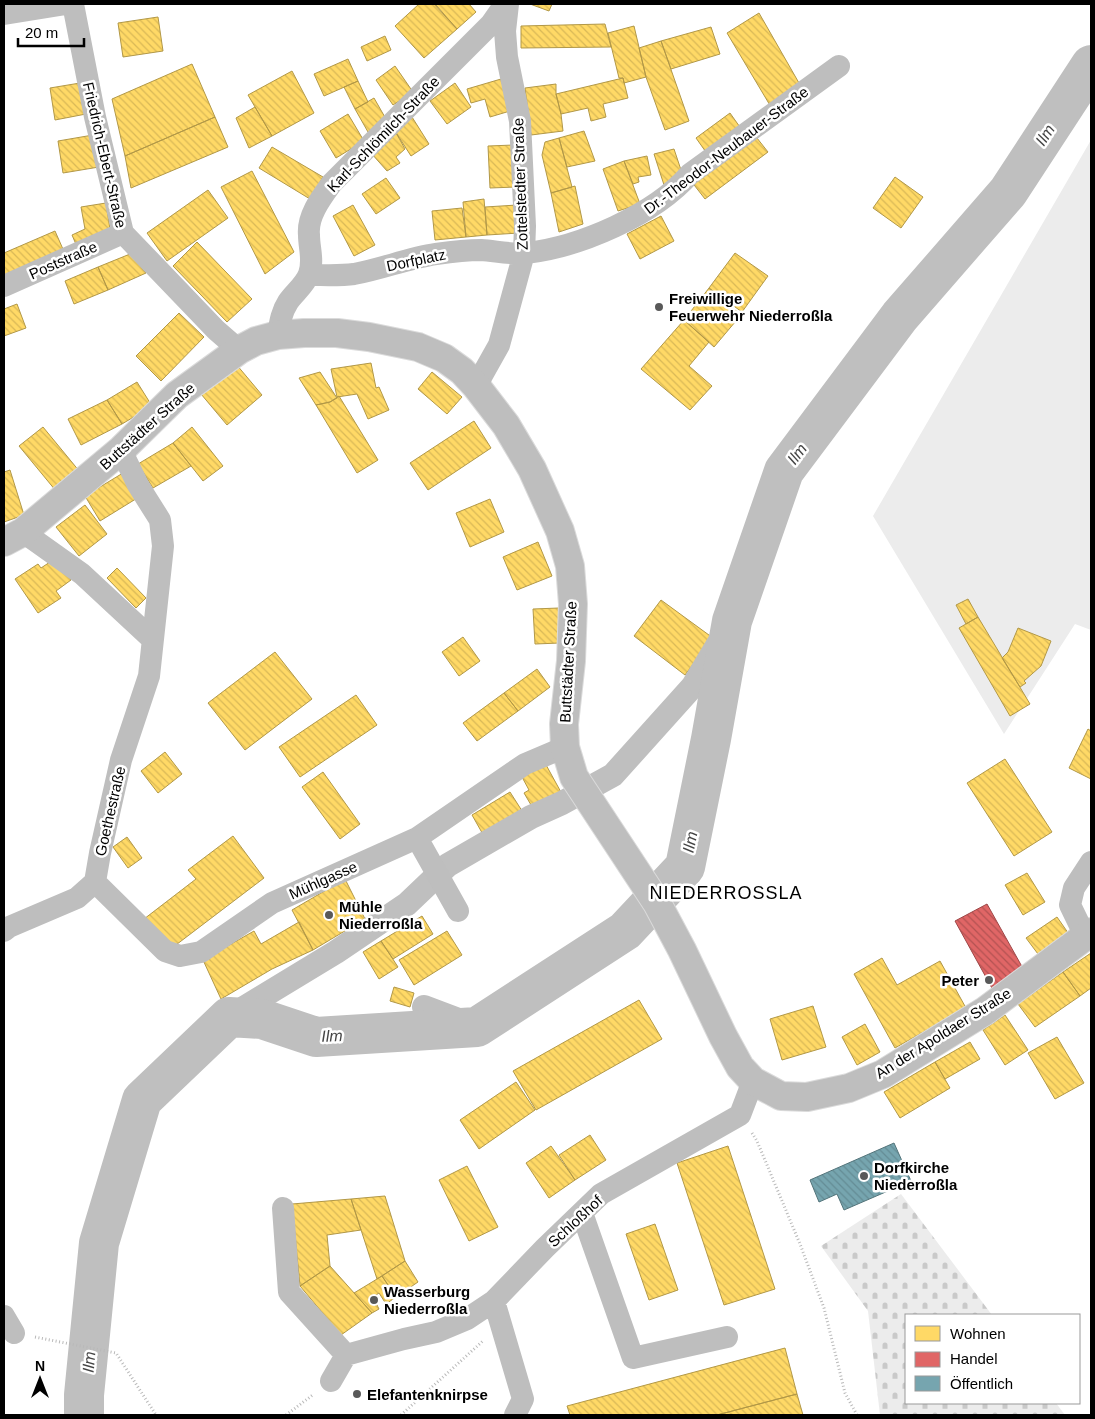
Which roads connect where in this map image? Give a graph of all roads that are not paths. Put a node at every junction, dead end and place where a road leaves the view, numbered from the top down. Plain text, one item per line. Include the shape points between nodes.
1 (66, 4) edge
2 (73, 4) edge
3 (507, 4) edge
4 (4, 14) edge
5 (839, 66) dead end
6 (123, 233) junction
7 (524, 254) junction
8 (309, 275) junction
9 (4, 286) edge
10 (278, 335) junction
11 (239, 350) junction
12 (476, 386) junction
13 (121, 450) junction
14 (13, 537) edge
15 (153, 640) junction
16 (565, 747) junction
17 (417, 838) junction
18 (1091, 862) edge
19 (95, 882) junction
20 (458, 911) dead end
21 (4, 931) edge
22 (1088, 934) edge
23 (753, 1081) junction
24 (283, 1208) dead end
25 (582, 1213) junction
26 (494, 1301) junction
27 (727, 1337) dead end
28 (346, 1355) junction
29 (331, 1381) road end
30 (515, 1415) edge

1 - 4 street
2 - 6 street, Friedrich-Ebert-Straße via 95,117
3 - 7 street, Zottelstedter Straße via 507,57 520,121
3 - 8 street, Karl-Schlömilch-Straße via 491,24 332,183 318,203 308,233 312,258
5 - 7 street, Dr.-Theodor-Neubauer-Straße via 690,174 650,209 610,229 557,248
6 - 9 street, Poststraße
6 - 11 street, Friedrich-Ebert-Straße
7 - 8 street, Dorfplatz via 479,250 453,252 353,274
7 - 12 street, Zottelstedter Straße via 499,344
8 - 10 street via 282,313
10 - 11 main road, Buttstädter Straße
10 - 12 main road, Buttstädter Straße via 337,333 418,347 444,358
11 - 13 main road, Buttstädter Straße via 177,395
12 - 16 main road, Buttstädter Straße via 506,425 532,469 560,531 570,566 572,661 564,724
13 - 14 main road, Buttstädter Straße
13 - 15 street, Goethestraße via 160,520 163,546
14 - 15 street via 82,574
15 - 19 street, Goethestraße via 148,676 121,760
16 - 17 street, Mühlgasse via 525,764
16 - 23 main road, Buttstädter Straße via 574,777 657,903 723,1036 740,1067
17 - 19 street, Mühlgasse via 272,903 201,952 180,956 165,951
17 - 20 street
18 - 22 street via 1074,888 1070,906
19 - 21 street via 77,898
22 - 23 main road, An der Apoldaer Straße via 985,1011 883,1074 849,1088 807,1097 782,1096
23 - 25 street, Schloßhof via 740,1114 601,1194
24 - 28 street via 289,1292
25 - 26 street, Schloßhof
25 - 27 street via 633,1358
26 - 28 street, Schloßhof via 467,1319 436,1332
26 - 30 street via 522,1399
28 - 29 street

